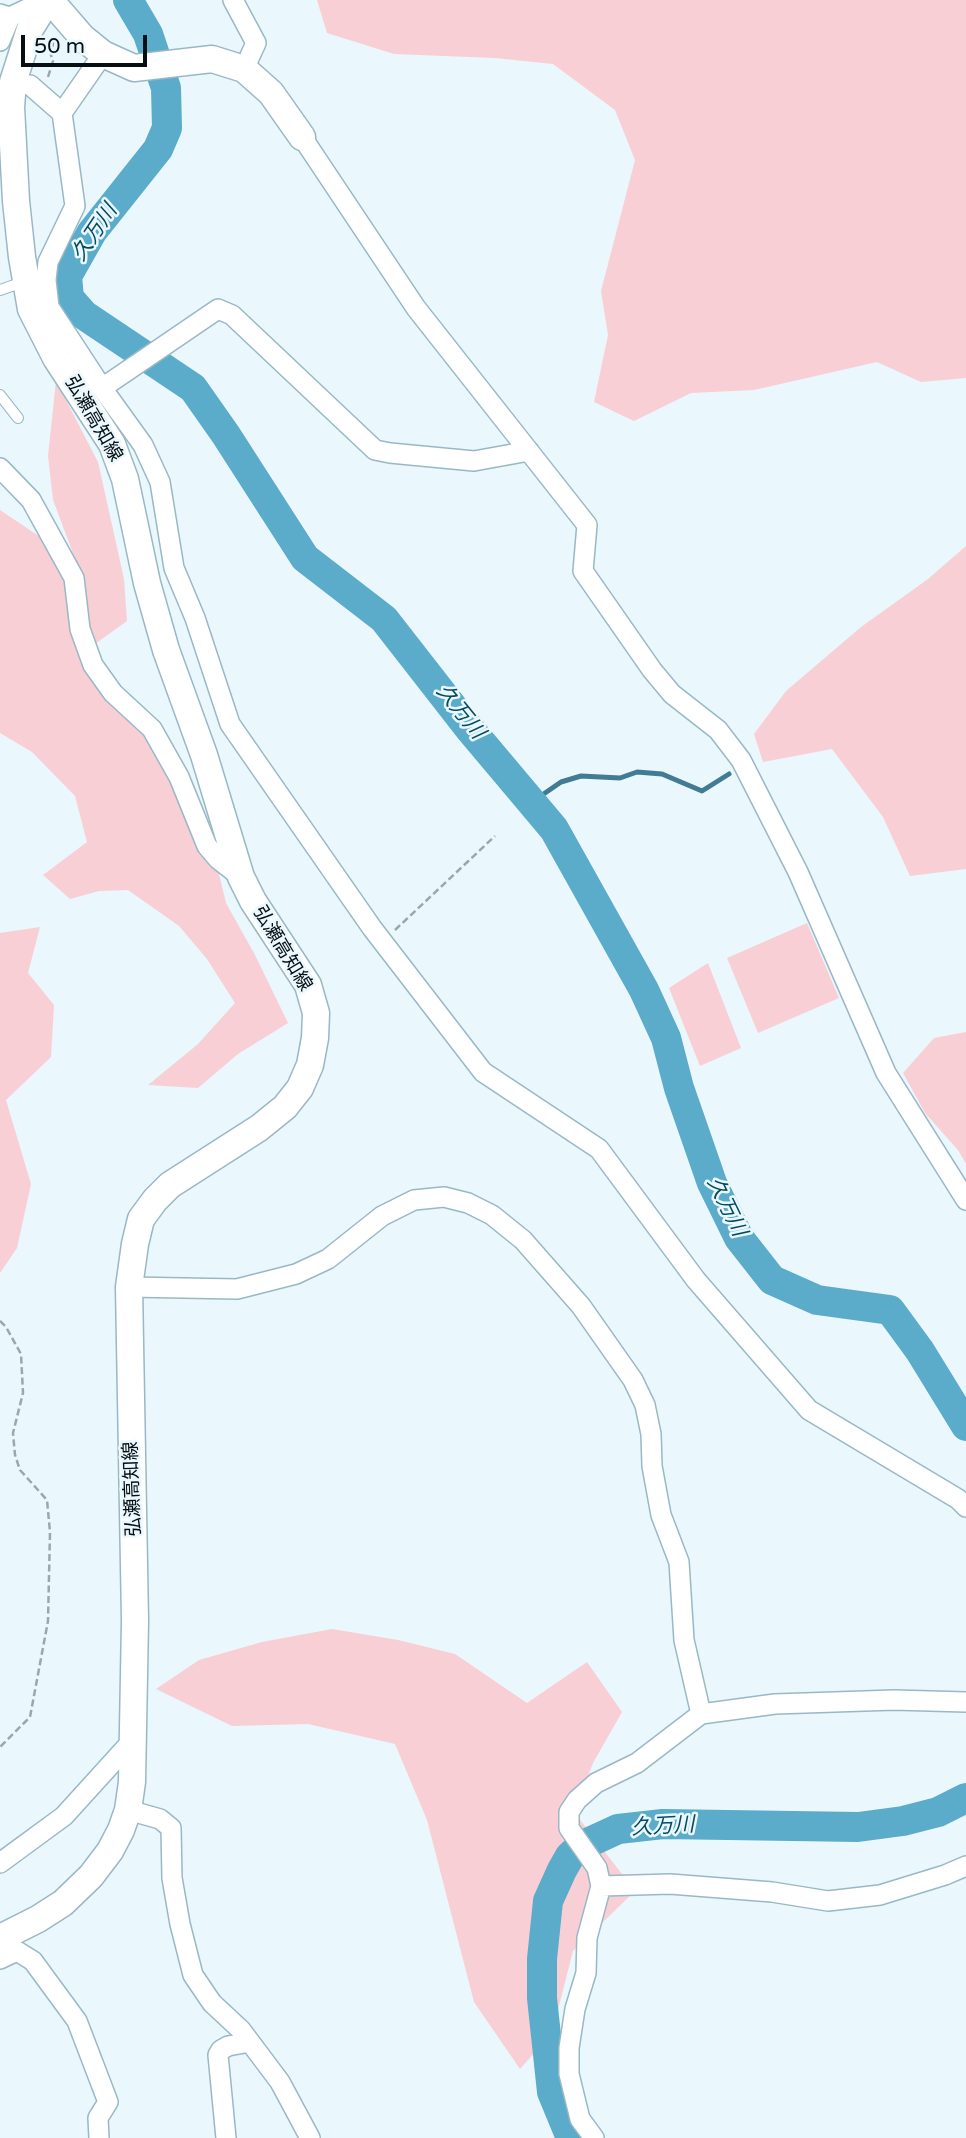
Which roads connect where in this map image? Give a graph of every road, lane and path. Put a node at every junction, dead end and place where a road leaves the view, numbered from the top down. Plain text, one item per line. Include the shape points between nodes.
1 (48, 0) edge
2 (233, 0) edge
3 (5, 15) edge
4 (54, 37) dead end
5 (0, 41) edge
6 (103, 54) junction
7 (244, 69) junction
8 (38, 82) joint
9 (62, 113) junction
10 (302, 137) joint
11 (8, 204) edge
12 (26, 281) junction
13 (0, 290) edge
14 (102, 388) junction
15 (0, 396) edge
16 (18, 418) dead end
17 (529, 451) junction
18 (0, 468) edge
19 (495, 836) dead end
20 (241, 877) junction
21 (383, 941) junction
22 (966, 1200) edge
23 (129, 1287) junction
24 (0, 1321) edge
25 (966, 1507) edge
26 (966, 1702) edge
27 (701, 1714) junction
28 (134, 1740) junction
29 (0, 1747) edge
30 (128, 1810) junction
31 (0, 1863) edge
32 (966, 1866) edge
33 (599, 1877) junction
34 (0, 1938) edge
35 (0, 1959) edge
36 (250, 2042) junction
37 (99, 2138) edge
38 (226, 2138) edge
39 (310, 2138) edge
40 (594, 2138) edge

1 - 3 street
1 - 6 main road
1 - 11 main road, 弘瀬高知線 via 30,29 12,82
2 - 7 street via 256,43
3 - 5 street
4 - 8 path via 53,61
6 - 7 main road via 134,68 212,59
6 - 9 street
7 - 10 main road via 271,93
8 - 9 street
9 - 14 street via 75,206 48,262 49,307
10 - 17 street via 416,308
11 - 12 main road, 弘瀬高知線
12 - 13 lane
12 - 20 main road, 弘瀬高知線 via 31,309 42,332 112,444 125,479 166,650
14 - 17 street via 218,309 232,315 375,450 474,461
14 - 21 street via 143,445 160,482 174,568 230,724
15 - 16 lane
17 - 22 street via 587,525 583,571 672,694 718,730 741,760 799,872 886,1073
18 - 20 street via 31,500 74,578 80,629 93,665 113,693 152,729 179,777 207,846
19 - 21 path
20 - 23 main road, 弘瀬高知線 via 308,985 316,1013 310,1065 285,1107 155,1200 141,1219
21 - 25 street via 483,1072 599,1149 696,1280 808,1410
23 - 27 street via 237,1289 296,1274 328,1259 383,1216 414,1200 444,1197 492,1215 523,1240 581,1306 645,1405 661,1515 679,1562 684,1640
23 - 28 main road, 弘瀬高知線
24 - 29 path via 21,1354 23,1393 13,1433 15,1455 20,1470 47,1500 50,1532 48,1621 30,1717
26 - 27 street via 775,1704
27 - 33 street via 637,1763 596,1783 569,1812 569,1828
28 - 30 main road, 弘瀬高知線
28 - 31 street via 64,1816
30 - 34 main road, 弘瀬高知線 via 110,1851 91,1876 63,1903
30 - 36 street via 160,1819 171,1828 172,1878 193,1975 212,2003
32 - 33 street via 880,1895 828,1900
33 - 40 street via 587,1938 586,1973 569,2048 569,2074 580,2119
35 - 37 street via 17,1951 33,1961 77,2021 108,2102 98,2118
36 - 38 street via 228,2046 218,2055
36 - 39 street via 280,2082

